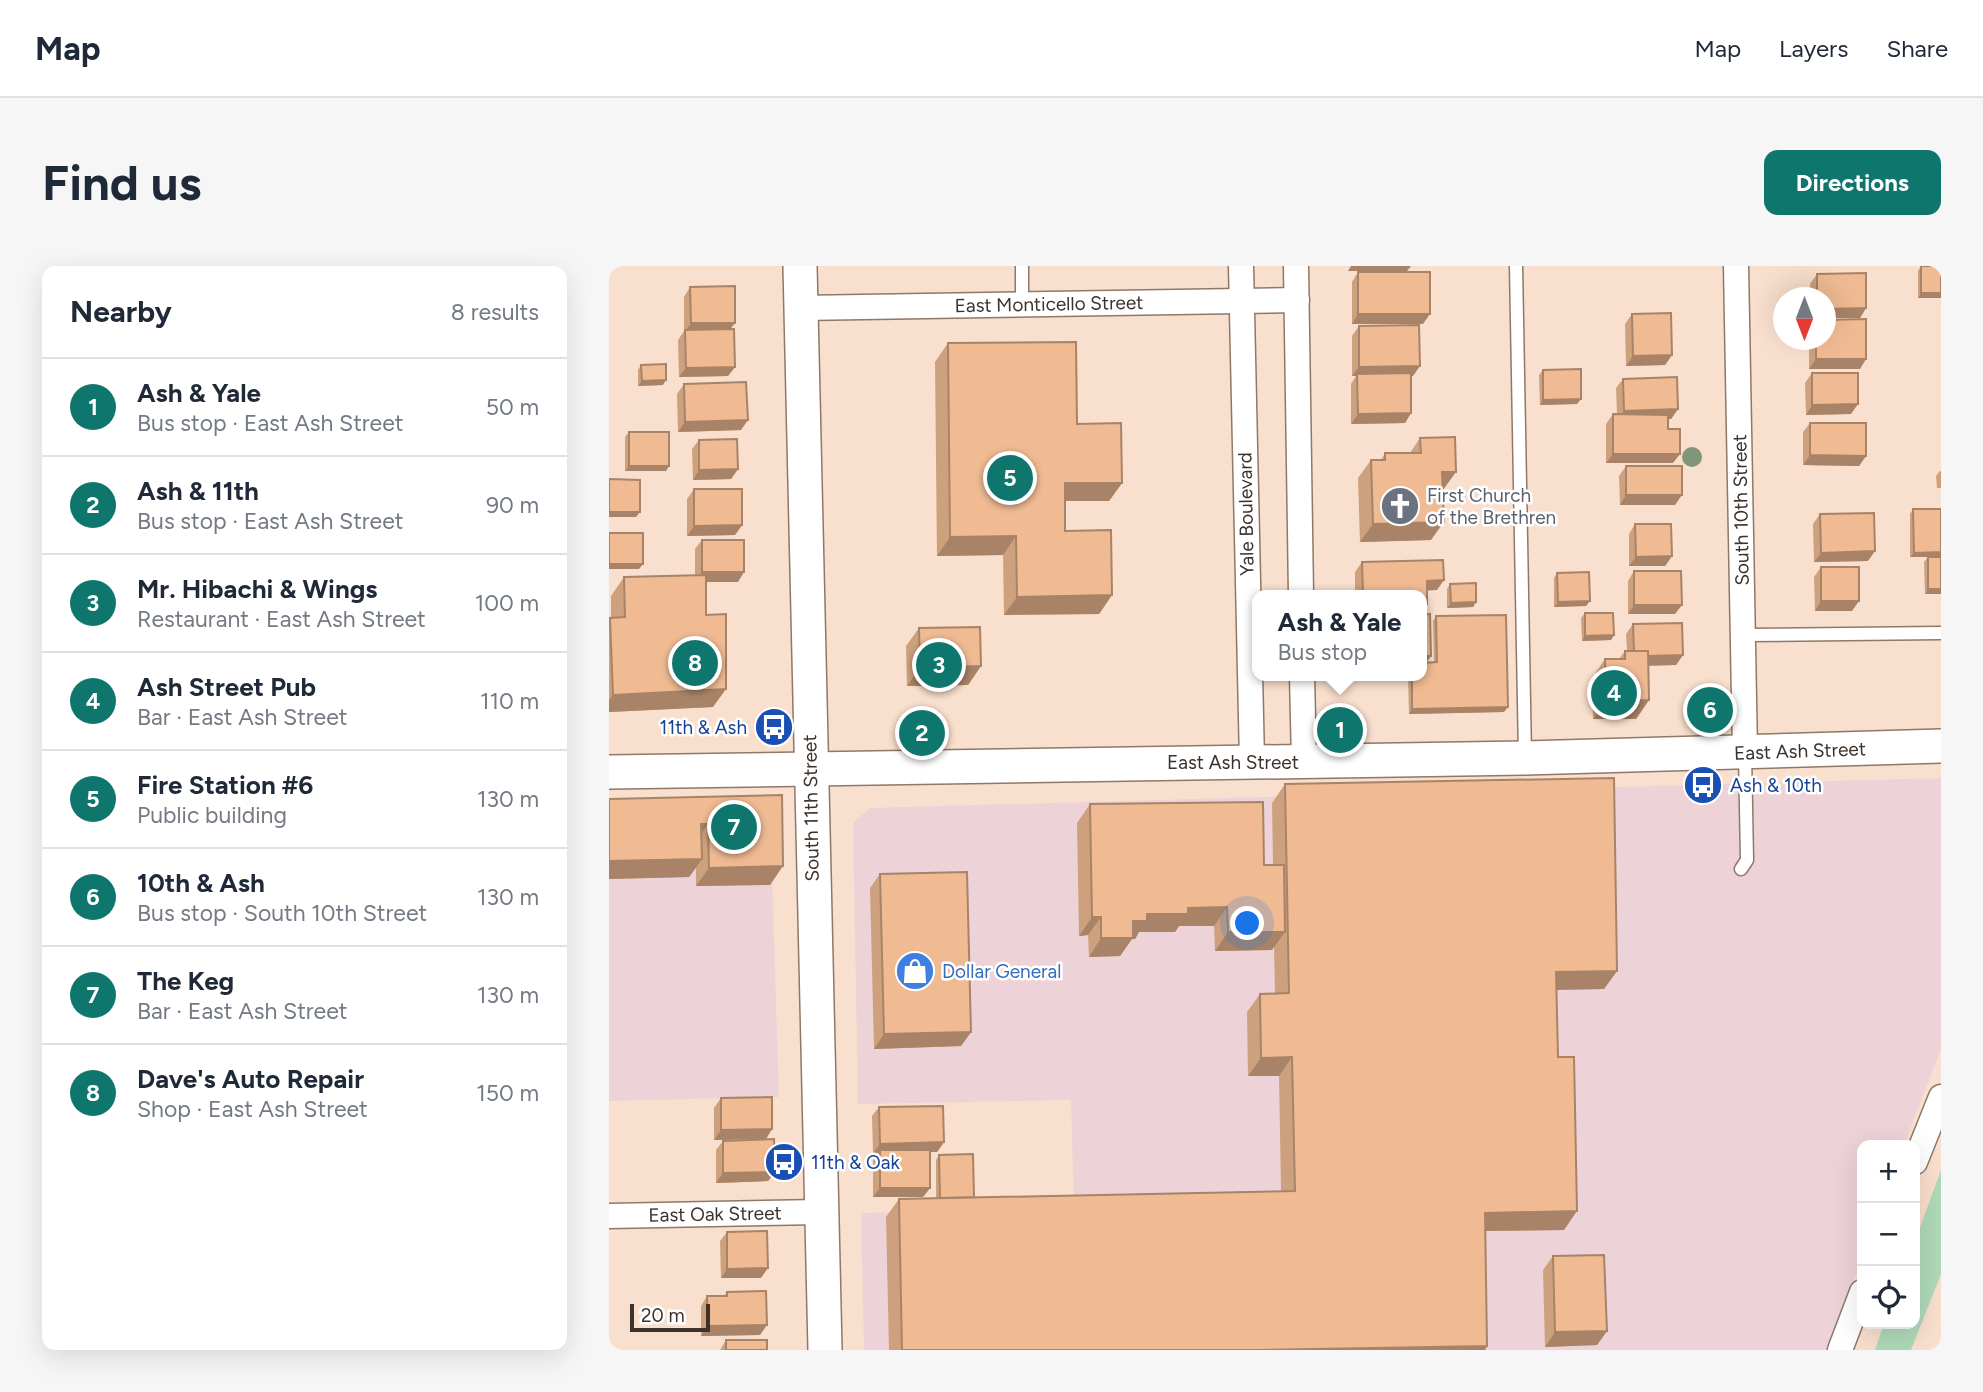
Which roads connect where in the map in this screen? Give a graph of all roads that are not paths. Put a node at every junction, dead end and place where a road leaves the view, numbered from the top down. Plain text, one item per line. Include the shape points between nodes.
1 (800, 266) edge
2 (1022, 266) edge
3 (1241, 266) edge
4 (1296, 266) edge
5 (1516, 266) edge
6 (1737, 266) edge
7 (1241, 300) junction
8 (1297, 300) junction
9 (1023, 304) junction
10 (801, 308) junction
11 (1301, 590) edge
12 (1941, 633) edge
13 (1743, 635) junction
14 (1302, 681) edge
15 (1941, 746) edge
16 (1745, 753) junction
17 (1525, 758) junction
18 (1252, 762) junction
19 (1304, 762) junction
20 (810, 768) junction
21 (609, 772) edge
22 (1741, 869) dead end
23 (1941, 1097) edge
24 (1920, 1150) edge
25 (821, 1212) junction
26 (609, 1216) edge
27 (1857, 1305) edge
28 (825, 1350) edge
29 (1840, 1350) edge

1 - 10 street, South 11th Street
2 - 9 lane
3 - 7 street, Yale Boulevard
4 - 8 street
5 - 17 lane
6 - 13 street, South 10th Street
7 - 8 street, East Monticello Street
7 - 9 street, East Monticello Street
7 - 18 street, Yale Boulevard
8 - 11 street
9 - 10 street, East Monticello Street
10 - 20 street, South 11th Street
12 - 13 lane
13 - 16 street, South 10th Street
14 - 19 street
15 - 16 street, East Ash Street
16 - 17 street, East Ash Street
16 - 22 lane via 1747,860
17 - 19 street, East Ash Street
18 - 19 street, East Ash Street
18 - 20 street, East Ash Street
20 - 21 street, East Ash Street
20 - 25 street, South 11th Street
23 - 24 street
25 - 26 street, East Oak Street
25 - 28 street, South 11th Street
27 - 29 street

